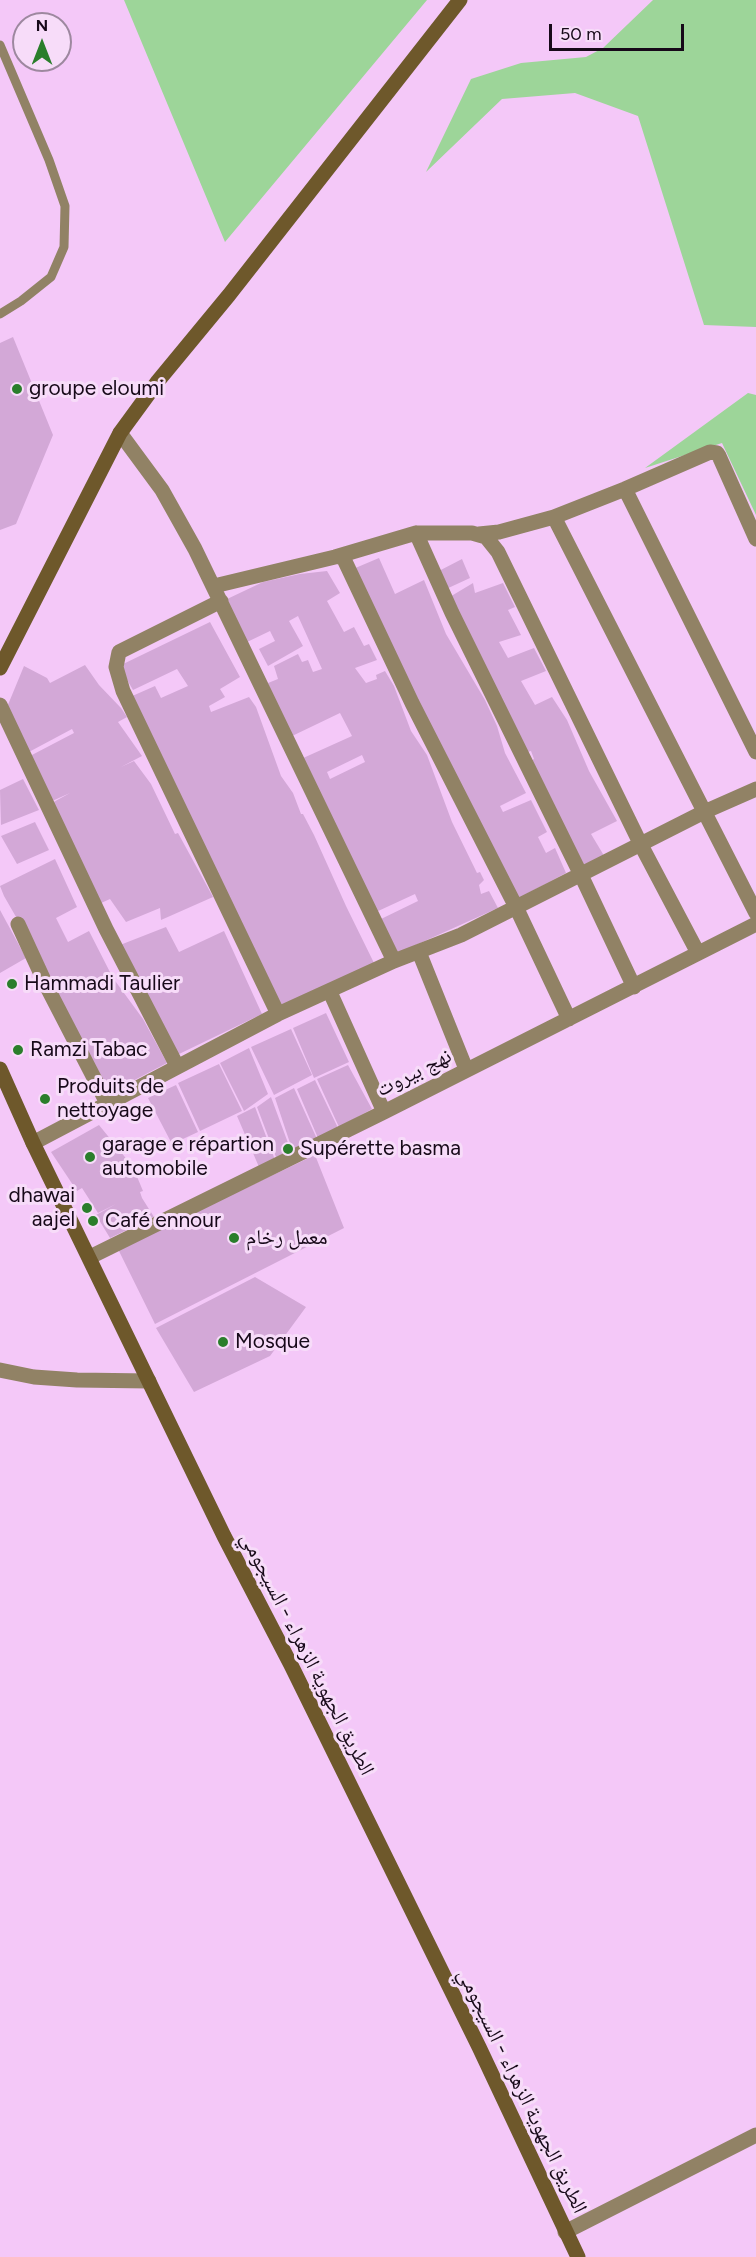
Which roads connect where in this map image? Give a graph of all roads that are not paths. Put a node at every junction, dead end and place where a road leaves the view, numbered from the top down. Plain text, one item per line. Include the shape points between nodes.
1 (459, 0) edge
2 (0, 45) edge
3 (0, 314) edge
4 (120, 433) junction
5 (625, 489) junction
6 (554, 517) junction
7 (416, 533) junction
8 (479, 534) junction
9 (756, 540) edge
10 (342, 555) junction
11 (214, 586) junction
12 (222, 601) junction
13 (0, 668) edge
14 (0, 705) edge
15 (756, 752) edge
16 (756, 789) edge
17 (704, 812) junction
18 (641, 844) junction
19 (581, 875) junction
20 (516, 907) junction
21 (756, 913) edge
22 (18, 924) dead end
23 (756, 924) edge
24 (419, 952) junction
25 (698, 953) junction
26 (394, 961) junction
27 (634, 987) junction
28 (330, 992) junction
29 (278, 1014) junction
30 (569, 1019) junction
31 (177, 1066) junction
32 (0, 1069) edge
33 (466, 1070) junction
34 (107, 1103) junction
35 (384, 1112) junction
36 (33, 1143) junction
37 (90, 1257) junction
38 (0, 1370) edge
39 (150, 1381) junction
40 (756, 2135) edge
41 (566, 2232) junction
42 (578, 2257) edge

1 - 4 main road
2 - 3 lane via 65,206 64,247 51,277
4 - 11 street via 162,490
4 - 13 main road
5 - 6 street
5 - 9 street via 704,453 717,453
5 - 15 street
6 - 8 street
6 - 17 street
7 - 8 street
7 - 10 street
7 - 19 street
8 - 18 street via 498,552
10 - 11 street
10 - 20 street
11 - 12 street
12 - 26 street
12 - 29 street via 119,652 116,667 123,691
14 - 31 street via 106,929
16 - 17 street
17 - 18 street
17 - 21 street
18 - 19 street
18 - 25 street
19 - 20 street
19 - 27 street
20 - 24 street
20 - 30 street
22 - 34 street
23 - 25 street, نهج بيروت
24 - 26 street
24 - 33 street
25 - 27 street, نهج بيروت
26 - 28 street
27 - 30 street, نهج بيروت
28 - 29 street
28 - 35 street
29 - 31 street
30 - 33 street, نهج بيروت
31 - 34 street
32 - 36 main road, الطريق الجهوية الزهراء - السيجومي
33 - 35 street, نهج بيروت
34 - 36 street
35 - 37 street, نهج بيروت
36 - 37 main road, الطريق الجهوية الزهراء - السيجومي
37 - 39 main road, الطريق الجهوية الزهراء - السيجومي
38 - 39 street via 34,1377
39 - 41 main road, الطريق الجهوية الزهراء - السيجومي
40 - 41 street
41 - 42 main road, الطريق الجهوية الزهراء - السيجومي

